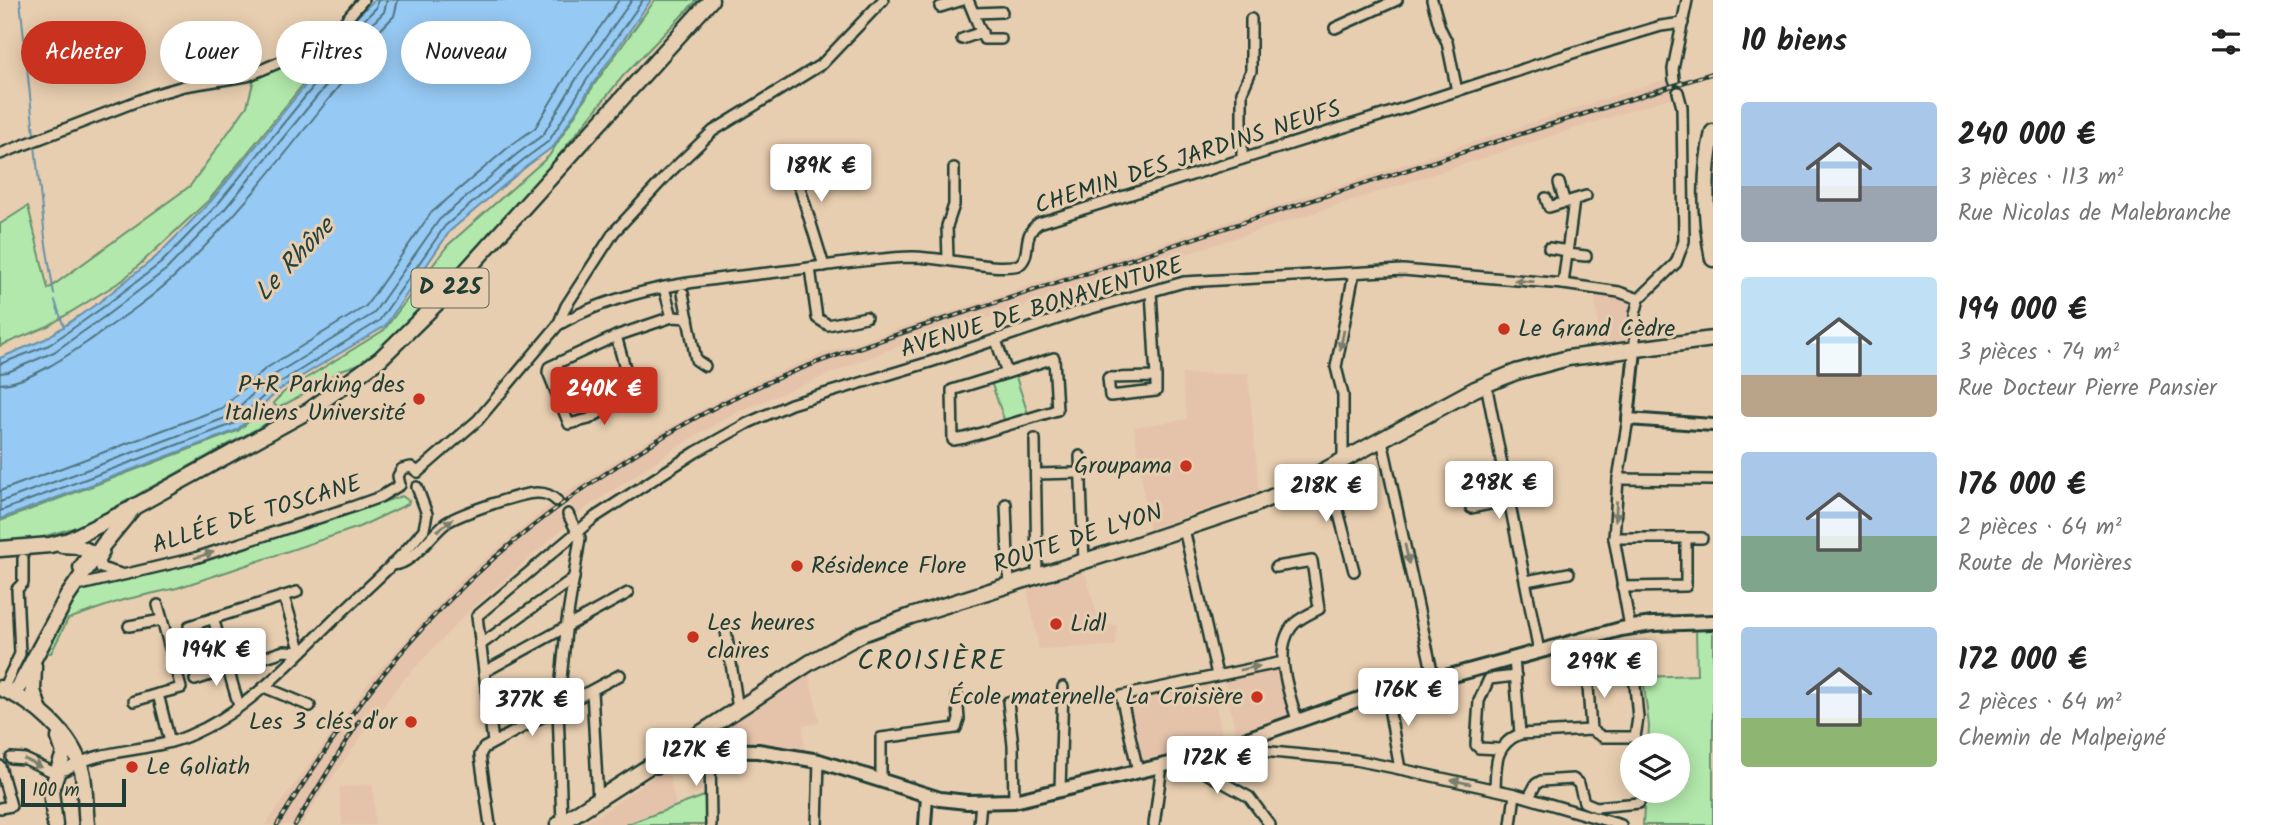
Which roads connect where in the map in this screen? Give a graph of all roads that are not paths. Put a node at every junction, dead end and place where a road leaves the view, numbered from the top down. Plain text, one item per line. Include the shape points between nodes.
1 (363, 0) edge
2 (711, 0) edge
3 (884, 0) edge
4 (963, 0) edge
5 (968, 0) edge
6 (1397, 0) edge
7 (1432, 0) edge
8 (1687, 0) edge
9 (940, 7) dead end
10 (1002, 12) dead end
11 (975, 13) junction
12 (1251, 19) dead end
13 (1683, 23) junction
14 (1335, 28) dead end
15 (982, 32) junction
16 (962, 39) dead end
17 (1001, 39) dead end
18 (1674, 80) dead end
19 (1457, 91) junction
20 (1678, 92) dead end
21 (1713, 132) edge
22 (0, 154) edge
23 (813, 159) dead end
24 (1242, 159) junction
25 (954, 169) dead end
26 (1559, 183) dead end
27 (1586, 196) dead end
28 (1546, 198) dead end
29 (1569, 201) junction
30 (1549, 248) dead end
31 (1568, 252) junction
32 (1586, 256) dead end
33 (948, 259) junction
34 (1713, 259) edge
35 (824, 266) junction
36 (810, 268) junction
37 (1354, 273) junction
38 (1563, 284) junction
39 (664, 288) junction
40 (1151, 291) junction
41 (683, 293) dead end
42 (1639, 299) junction
43 (672, 317) junction
44 (866, 317) dead end
45 (688, 318) junction
46 (558, 325) junction
47 (616, 336) junction
48 (1713, 339) edge
49 (996, 340) junction
50 (1635, 350) junction
51 (705, 366) dead end
52 (1007, 373) junction
53 (1156, 377) junction
54 (1486, 384) junction
55 (1628, 419) junction
56 (1713, 425) edge
57 (1035, 439) dead end
58 (1382, 440) junction
59 (1080, 456) dead end
60 (1343, 461) junction
61 (1327, 469) junction
62 (418, 472) junction
63 (1077, 473) dead end
64 (1035, 474) junction
65 (1618, 480) junction
66 (1713, 480) edge
67 (400, 485) junction
68 (416, 487) junction
69 (1510, 500) junction
70 (557, 501) dead end
71 (1006, 504) dead end
72 (134, 508) junction
73 (1471, 508) dead end
74 (568, 514) dead end
75 (1184, 529) junction
76 (577, 530) junction
77 (114, 533) junction
78 (1614, 538) junction
79 (1686, 538) junction
80 (1702, 538) dead end
81 (50, 545) junction
82 (0, 550) edge
83 (23, 559) dead end
84 (1084, 562) junction
85 (392, 564) junction
86 (1276, 567) dead end
87 (1354, 571) dead end
88 (1569, 573) dead end
89 (123, 575) junction
90 (1037, 576) junction
91 (574, 578) junction
92 (1526, 581) junction
93 (1009, 585) junction
94 (74, 586) junction
95 (1622, 587) junction
96 (297, 592) dead end
97 (628, 593) dead end
98 (284, 597) junction
99 (158, 605) dead end
100 (213, 618) junction
101 (162, 620) junction
102 (1713, 622) edge
103 (129, 626) dead end
104 (189, 626) dead end
105 (568, 626) junction
106 (1630, 626) junction
107 (726, 631) dead end
108 (480, 645) junction
109 (1539, 651) junction
110 (301, 652) junction
111 (1632, 653) dead end
112 (37, 654) junction
113 (1514, 658) junction
114 (1283, 662) junction
115 (228, 669) junction
116 (484, 672) junction
117 (1587, 672) dead end
118 (620, 675) dead end
119 (1217, 675) junction
120 (1516, 676) junction
121 (195, 680) dead end
122 (1434, 680) junction
123 (264, 687) junction
124 (1063, 687) dead end
125 (4, 691) edge
126 (592, 691) junction
127 (1387, 691) junction
128 (158, 694) junction
129 (957, 695) dead end
130 (134, 701) dead end
131 (1008, 702) dead end
132 (239, 706) junction
133 (310, 706) dead end
134 (558, 708) junction
135 (738, 709) junction
136 (40, 712) junction
137 (1297, 720) junction
138 (1591, 730) junction
139 (1520, 734) junction
140 (697, 736) junction
141 (493, 742) junction
142 (1242, 742) junction
143 (170, 743) junction
144 (1500, 749) junction
145 (710, 750) junction
146 (6, 758) edge
147 (1190, 759) junction
148 (78, 761) junction
149 (819, 761) junction
150 (0, 766) edge
151 (1159, 766) junction
152 (1401, 769) junction
153 (60, 771) junction
154 (644, 771) junction
155 (1138, 771) junction
156 (881, 781) junction
157 (1495, 789) junction
158 (1060, 790) junction
159 (1515, 794) junction
160 (83, 795) junction
161 (927, 796) junction
162 (1529, 797) junction
163 (598, 801) junction
164 (1014, 801) junction
165 (981, 802) junction
166 (1639, 803) dead end
167 (0, 808) edge
168 (560, 824) edge
169 (55, 825) edge
170 (87, 825) edge
171 (490, 825) edge
172 (711, 825) edge
173 (817, 825) edge
174 (925, 825) edge
175 (979, 825) edge
176 (1154, 825) edge
177 (1270, 825) edge
178 (1511, 825) edge
179 (1621, 825) edge

1 - 22 street via 327,42 247,76 153,94
2 - 72 main road, D 225 via 437,303 380,359 310,410
3 - 46 street via 821,64 713,131 668,174 614,232
4 - 9 street
5 - 11 street
6 - 14 street
7 - 19 street
8 - 13 street
10 - 11 street
11 - 15 street
12 - 24 street via 1251,71 1242,92
13 - 18 street
13 - 19 street, CHEMIN DES JARDINS NEUFS via 1649,29
15 - 16 street
15 - 17 street via 984,39
19 - 24 street, CHEMIN DES JARDINS NEUFS
20 - 42 street via 1682,107 1682,252
21 - 34 main road via 1706,176
23 - 35 street via 818,172 799,184
24 - 33 street, CHEMIN DES JARDINS NEUFS via 1039,223 1027,237 1025,258 1019,265
25 - 33 street
26 - 29 street
27 - 29 street
28 - 29 street via 1549,207
29 - 31 street
30 - 31 street
31 - 32 street
31 - 38 street
33 - 35 street, CHEMIN DES JARDINS NEUFS via 908,257
35 - 36 street, CHEMIN DES JARDINS NEUFS
36 - 39 street, CHEMIN DES JARDINS NEUFS
36 - 44 street via 817,318 828,325
38 -> 37 street, AVENUE DE BONAVENTURE via 1403,270
37 - 40 street, AVENUE DE BONAVENTURE via 1194,280
37 -> 60 street via 1336,367 1343,395
38 - 42 street, AVENUE DE BONAVENTURE
39 - 43 street
39 - 46 street, CHEMIN DES JARDINS NEUFS via 603,303
40 - 49 street, AVENUE DE BONAVENTURE
40 - 53 street
41 - 45 street
42 - 50 street
43 - 45 street
43 - 47 street
45 - 51 street via 695,360
46 - 62 street via 478,420
47 - 47 street via 549,367 567,422 589,419 633,396
48 - 50 main road, ROUTE DE LYON
49 - 52 street
49 - 76 street, AVENUE DE BONAVENTURE via 791,404 748,423
50 - 54 main road, ROUTE DE LYON via 1545,363
50 - 55 street
52 - 52 street via 1054,358 1057,410 953,440 952,390
53 - 53 street via 1108,378 1110,396 1156,391
54 - 58 main road, ROUTE DE LYON
54 - 69 street
55 - 56 street
55 - 65 street
57 - 64 street
58 - 60 main road, ROUTE DE LYON
58 -> 122 street
59 - 84 street
60 - 61 main road, ROUTE DE LYON
61 - 75 main road, ROUTE DE LYON via 1271,498
61 - 87 street
62 - 67 street via 411,467 402,470
62 - 68 street
63 - 64 street
64 - 90 street
65 - 66 street
65 -> 78 street
67 - 68 street
89 -> 67 street, ALLÉE DE TOSCANE via 195,558 352,507
68 - 85 street via 425,507 426,525
69 - 73 street
69 - 92 street
85 -> 70 street via 401,564 460,515 531,493
71 - 93 street
72 - 77 main road
72 - 81 main road, D 225
74 - 76 street
75 - 84 main road, ROUTE DE LYON
75 - 119 street
76 - 91 street
76 - 108 street, AVENUE DE BONAVENTURE via 477,616
77 - 89 street, ALLÉE DE TOSCANE via 99,565
77 - 94 main road
78 - 79 street
78 - 95 street
79 - 80 street
79 - 95 street via 1686,586
81 - 82 main road, D 225
81 - 94 main road via 88,551
83 - 125 street via 23,583 17,589 20,654
84 - 90 main road, ROUTE DE LYON
85 - 110 street
86 - 114 street via 1311,561 1319,609 1293,625 1283,648
88 - 92 street
89 - 94 street, ALLÉE DE TOSCANE
90 - 93 main road, ROUTE DE LYON
91 - 105 street
91 - 108 street
92 - 109 street
93 - 135 main road, ROUTE DE LYON via 862,634
94 - 112 main road
95 - 106 street
96 - 98 street
97 - 105 street
98 - 100 street
98 - 110 street
99 - 101 street
100 - 104 street
100 - 115 street
101 - 103 street
101 - 128 street via 181,688
102 - 106 main road
105 - 116 street
105 - 134 street
106 - 109 main road
107 - 135 street
108 - 116 street
109 - 113 main road
110 - 115 street via 284,651
110 - 123 street
111 - 138 street via 1638,718 1635,737 1602,737
112 - 125 main road via 20,685
112 - 136 main road via 32,684
113 - 120 street
113 - 122 main road
119 -> 114 street
114 - 137 street
115 - 121 street
115 - 132 street
116 - 141 street
117 - 138 street
118 - 126 street
119 - 155 street via 1121,696
120 - 139 street
120 - 144 street via 1489,679 1479,701 1476,745
122 - 127 main road
123 - 132 street
123 - 133 street
124 - 158 street
125 - 136 main road
125 - 153 main road via 58,738 64,750
126 - 134 street
126 - 163 street
127 - 137 main road
127 - 152 street
128 - 130 street
128 - 143 street
129 - 156 street via 956,728 881,737
131 - 164 street
132 - 143 street via 200,731
134 - 141 street
134 - 168 street
135 - 140 main road, ROUTE DE LYON
136 - 148 main road
137 - 142 main road
138 - 139 street
139 - 144 street
140 - 145 main road
140 - 154 main road, ROUTE DE LYON
141 - 171 street via 480,755
142 - 147 main road
142 - 152 street via 1251,750
143 - 148 street
144 - 157 street
145 - 149 main road via 758,751
145 - 154 main road
145 - 172 street
146 -> 153 street via 25,758
147 - 151 main road
147 - 177 street via 1200,771 1249,797
148 - 153 street
148 - 160 main road
149 - 156 main road
149 - 173 street
150 - 167 street via 11,806
151 - 155 main road
151 - 176 street
157 -> 152 street
153 - 160 main road via 77,776
153 - 169 main road via 51,799
154 - 163 main road, ROUTE DE LYON
155 - 158 main road
156 - 161 main road
157 - 159 street
158 - 164 main road
159 - 162 street
159 - 178 street
160 - 170 main road
161 - 165 main road
161 - 174 street
162 - 166 street via 1536,783 1573,779 1589,805
162 - 179 street
163 - 168 main road, ROUTE DE LYON
164 - 165 main road
165 - 175 street

